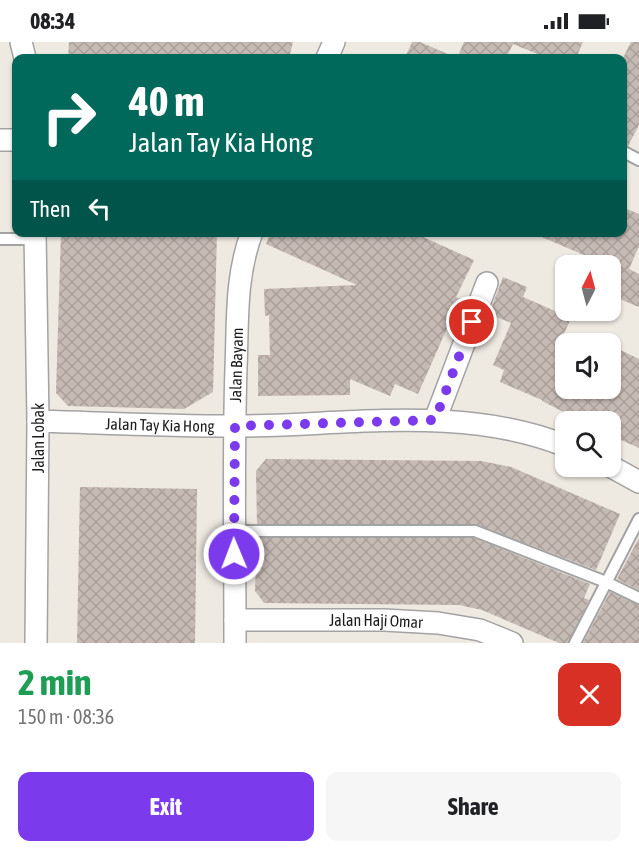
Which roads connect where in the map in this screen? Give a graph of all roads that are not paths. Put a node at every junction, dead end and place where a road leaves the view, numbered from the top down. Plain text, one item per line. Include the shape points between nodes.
1 (18, 237) edge
2 (35, 237) edge
3 (251, 237) edge
4 (0, 238) edge
5 (487, 284) dead end
6 (435, 420) junction
7 (38, 421) junction
8 (235, 426) junction
9 (555, 442) edge
10 (621, 472) edge
11 (639, 482) edge
12 (639, 519) edge
13 (234, 531) junction
14 (606, 582) junction
15 (639, 598) edge
16 (235, 620) junction
17 (36, 643) edge
18 (235, 643) edge
19 (512, 643) edge
20 (575, 643) edge

1 - 4 lane
2 - 7 street, Jalan Lobak
3 - 8 street, Jalan Bayam via 237,295
5 - 6 street
6 - 8 street, Jalan Tay Kia Hong
6 - 9 street, Jalan Tay Kia Hong via 495,425
7 - 8 street, Jalan Tay Kia Hong
7 - 17 street, Jalan Lobak
8 - 13 street, Jalan Bayam
10 - 11 street
12 - 14 lane
13 - 14 lane via 475,531
13 - 16 street, Jalan Bayam
14 - 15 lane
14 - 20 lane
16 - 18 street, Jalan Bayam
16 - 19 street, Jalan Haji Omar via 438,622 480,630

